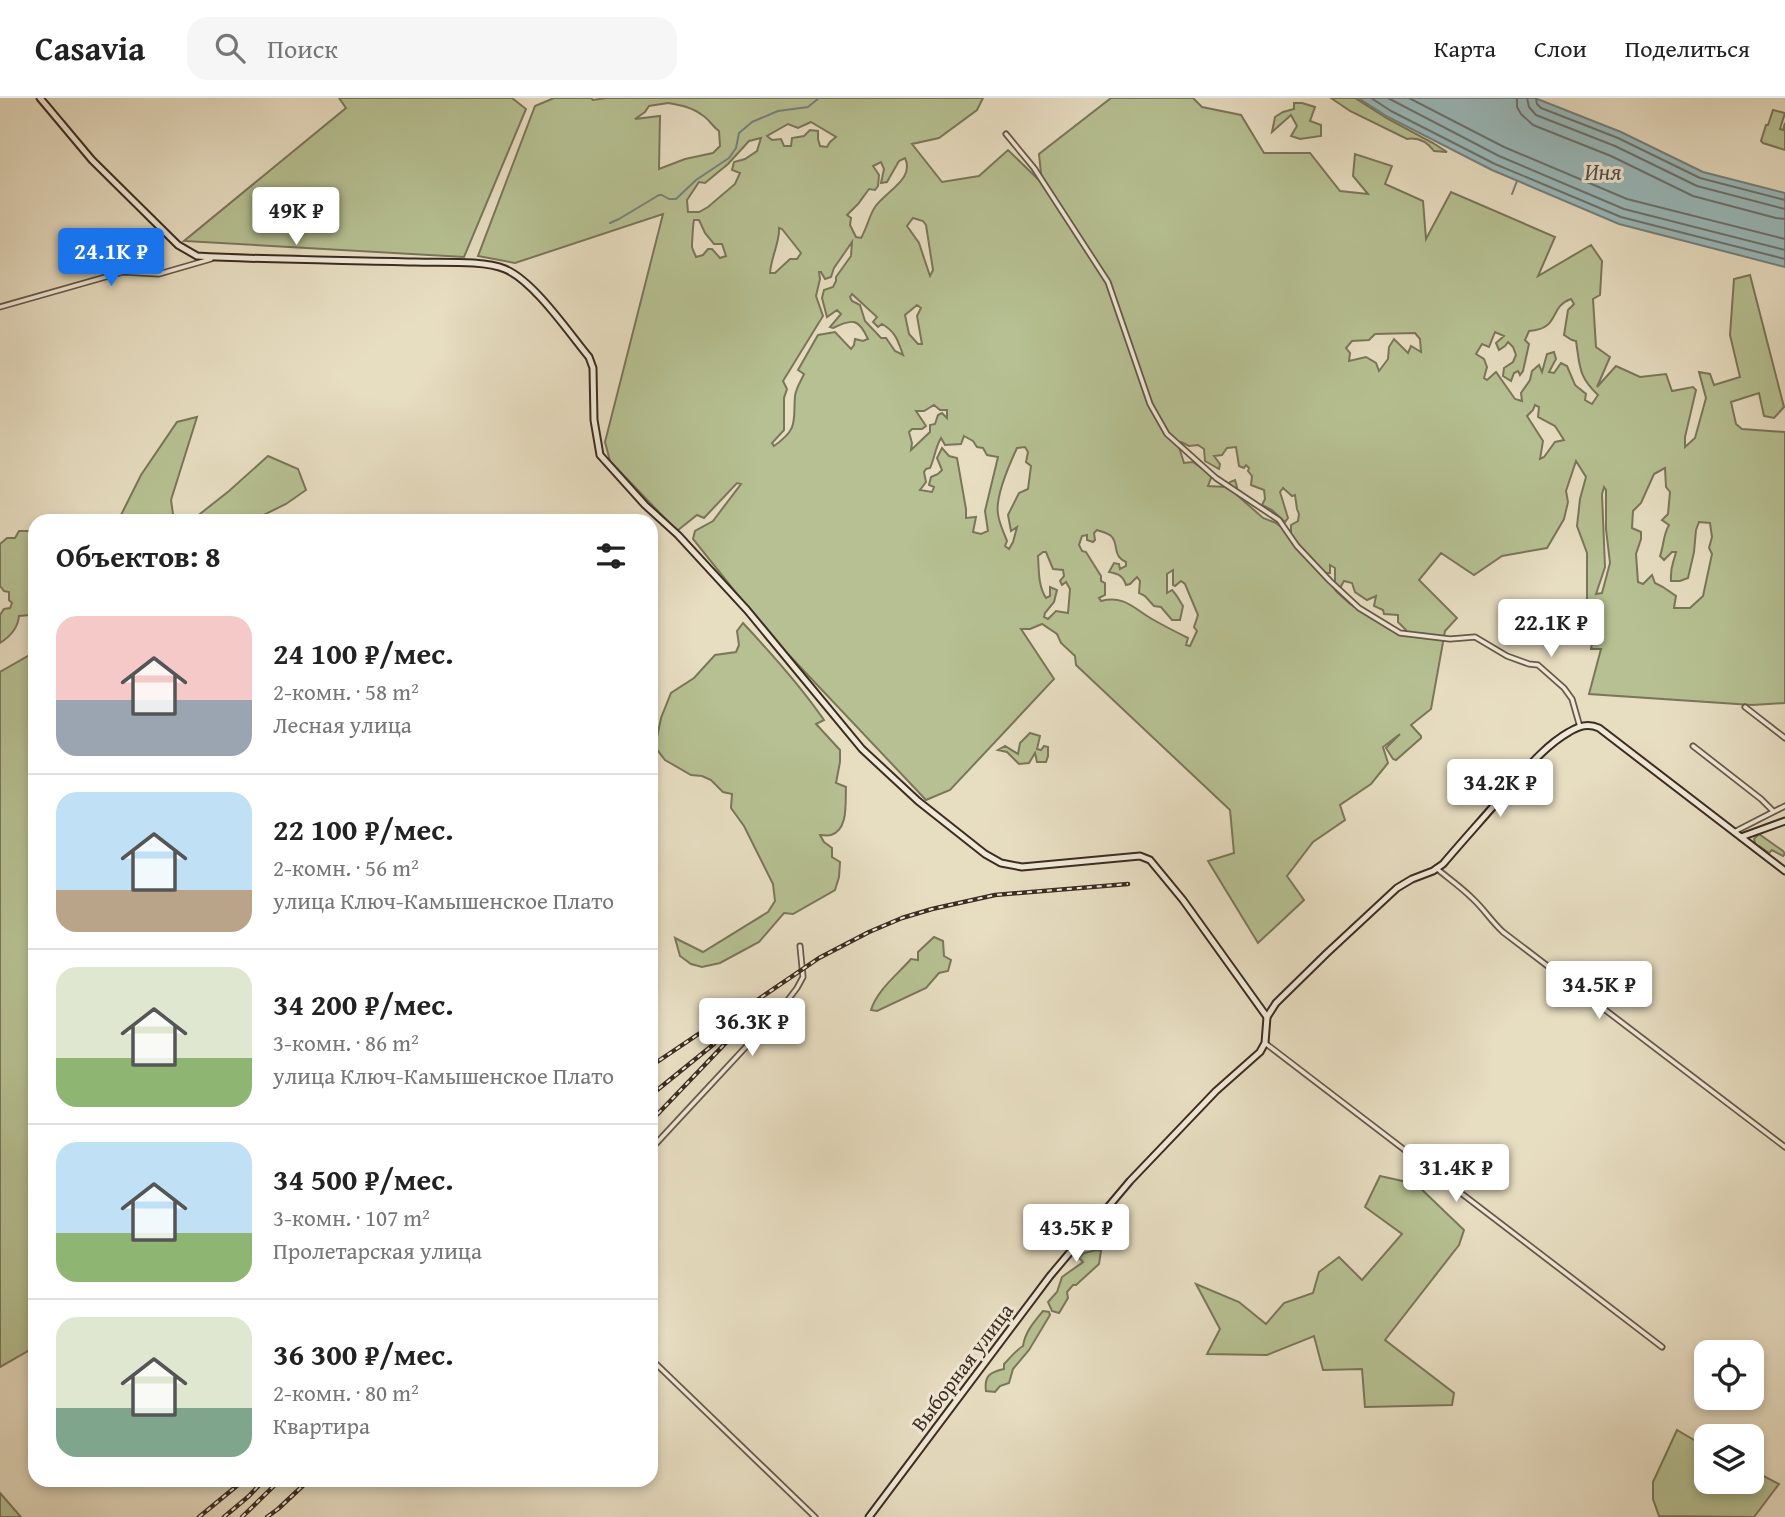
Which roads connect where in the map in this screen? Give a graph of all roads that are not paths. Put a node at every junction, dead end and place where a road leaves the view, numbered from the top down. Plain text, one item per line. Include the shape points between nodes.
1 (40, 98) edge
2 (1006, 134) dead end
3 (217, 257) junction
4 (0, 307) edge
5 (655, 514) edge
6 (658, 517) edge
7 (1745, 708) dead end
8 (1580, 727) junction
9 (1785, 738) edge
10 (1693, 746) dead end
11 (1785, 806) edge
12 (1773, 811) junction
13 (1785, 821) edge
14 (1734, 832) junction
15 (1757, 832) junction
16 (1741, 837) junction
17 (1753, 847) junction
18 (1436, 868) junction
19 (1785, 871) edge
20 (800, 946) dead end
21 (1267, 1017) junction
22 (1265, 1043) junction
23 (658, 1141) edge
24 (1785, 1147) edge
25 (1662, 1347) dead end
26 (658, 1366) edge
27 (815, 1517) edge
28 (869, 1517) edge

1 - 3 street via 92,160 178,245 197,256
2 - 8 street via 1034,168 1108,282 1150,404 1167,434 1216,478 1279,520 1297,546 1359,608 1400,633 1475,637 1507,656 1538,665 1572,699
3 - 4 street via 159,274 123,272
3 - 5 street via 504,268 534,291 589,358 600,455
6 - 21 street via 738,600 862,749 918,801 1001,863 1022,867 1140,856 1150,860
7 - 9 street
8 - 14 street via 1599,728
8 - 18 street via 1547,749
10 - 12 street
11 - 12 street
12 - 14 street
13 - 15 street
14 - 16 street
15 - 16 street
15 - 17 street via 1751,839
16 - 17 street
17 - 19 street
18 - 21 street via 1406,882 1383,900
18 - 24 street via 1503,932
20 - 23 street via 803,976 797,988
21 - 22 street
22 - 25 street
22 - 28 street, Выборная улица via 1130,1181 1049,1276
26 - 27 street

